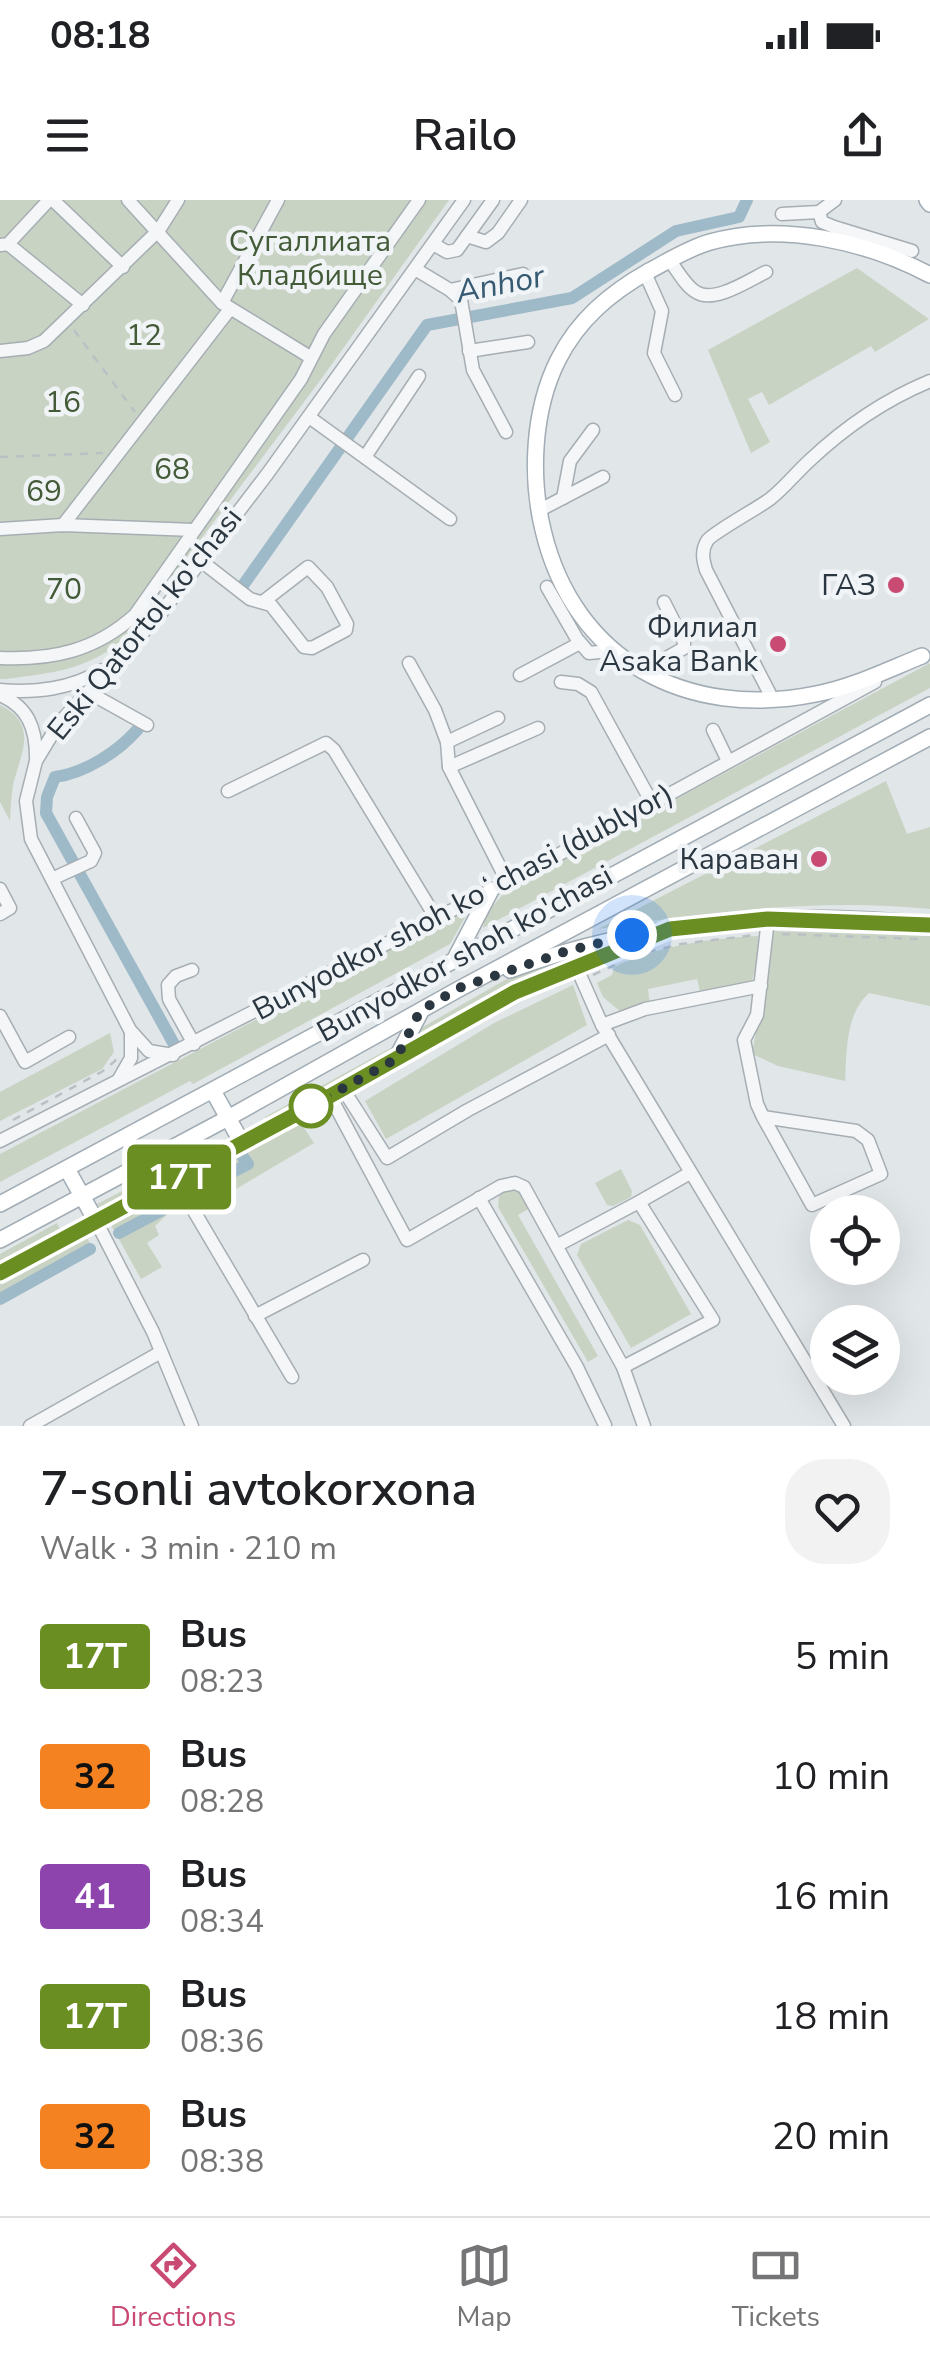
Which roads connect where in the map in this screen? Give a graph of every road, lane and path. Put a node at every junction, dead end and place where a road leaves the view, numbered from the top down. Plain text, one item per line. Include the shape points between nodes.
1 (51, 200) edge
2 (128, 200) edge
3 (178, 200) edge
4 (278, 200) edge
5 (418, 200) edge
6 (464, 200) edge
7 (493, 200) edge
8 (521, 200) edge
9 (835, 200) edge
10 (820, 212) junction
11 (782, 214) dead end
12 (158, 230) junction
13 (467, 236) junction
14 (4, 244) edge
15 (433, 244) junction
16 (912, 251) dead end
17 (670, 260) junction
18 (124, 267) junction
19 (415, 269) junction
20 (766, 272) dead end
21 (645, 273) junction
22 (522, 274) dead end
23 (930, 275) edge
24 (450, 290) junction
25 (83, 305) junction
26 (226, 306) junction
27 (76, 332) dead end
28 (528, 342) dead end
29 (0, 351) edge
30 (468, 351) junction
31 (310, 357) junction
32 (419, 376) dead end
33 (930, 381) edge
34 (675, 395) dead end
35 (309, 417) junction
36 (142, 421) junction
37 (593, 430) dead end
38 (506, 432) dead end
39 (117, 453) junction
40 (0, 457) edge
41 (365, 457) junction
42 (603, 477) dead end
43 (563, 498) junction
44 (538, 510) junction
45 (450, 519) dead end
46 (63, 525) junction
47 (0, 529) edge
48 (194, 530) junction
49 (201, 561) junction
50 (547, 587) dead end
51 (264, 601) junction
52 (664, 602) dead end
53 (580, 643) junction
54 (610, 651) junction
55 (928, 654) edge
56 (0, 658) edge
57 (118, 661) junction
58 (410, 663) dead end
59 (642, 672) junction
60 (520, 674) dead end
61 (561, 682) dead end
62 (88, 692) junction
63 (0, 693) edge
64 (772, 698) junction
65 (930, 706) edge
66 (498, 718) dead end
67 (146, 724) dead end
68 (538, 728) dead end
69 (713, 730) dead end
70 (926, 740) edge
71 (446, 742) junction
72 (36, 760) junction
73 (728, 761) junction
74 (449, 767) junction
75 (228, 791) dead end
76 (652, 803) junction
77 (76, 818) dead end
78 (54, 878) junction
79 (506, 882) junction
80 (0, 888) edge
81 (491, 890) junction
82 (0, 914) edge
83 (436, 918) junction
84 (768, 919) junction
85 (930, 925) edge
86 (670, 929) junction
87 (456, 957) junction
88 (576, 966) junction
89 (192, 970) dead end
90 (762, 986) junction
91 (459, 988) junction
92 (420, 1011) junction
93 (0, 1016) edge
94 (130, 1030) junction
95 (605, 1030) junction
96 (69, 1037) dead end
97 (194, 1044) junction
98 (118, 1046) dead end
99 (173, 1055) junction
100 (396, 1059) junction
101 (114, 1084) junction
102 (343, 1089) junction
103 (213, 1091) junction
104 (330, 1096) junction
105 (763, 1117) junction
106 (228, 1118) junction
107 (5, 1133) edge
108 (242, 1143) junction
109 (67, 1168) junction
110 (690, 1173) junction
111 (176, 1179) junction
112 (82, 1196) junction
113 (480, 1198) junction
114 (639, 1202) junction
115 (0, 1204) edge
116 (96, 1222) junction
117 (0, 1240) edge
118 (558, 1245) junction
119 (363, 1260) dead end
120 (0, 1273) edge
121 (255, 1316) junction
122 (161, 1352) junction
123 (622, 1367) junction
124 (292, 1377) dead end
125 (605, 1425) edge
126 (30, 1426) edge
127 (192, 1426) edge
128 (644, 1426) edge
129 (844, 1426) edge

1 - 14 street
1 - 18 street
2 - 12 street
3 - 12 street
4 - 26 street
5 - 31 street
6 - 15 street, Eski Qatortol ko'chasi
7 - 13 street
8 - 13 street via 486,242
9 - 10 street
10 - 11 street
10 - 16 street via 822,222
12 - 18 street
12 - 26 street
13 - 15 street via 457,250
14 - 25 street
15 - 19 street, Eski Qatortol ko'chasi
17 - 20 street via 694,292 704,295
17 - 21 main road
17 - 23 main road via 741,235 810,236
18 - 25 street
19 - 24 street
19 - 35 street, Eski Qatortol ko'chasi
21 - 34 street via 662,311 654,353
21 - 44 main road via 588,315 556,362 536,447
22 - 24 street
24 - 30 street via 461,300
25 - 29 street via 36,346
26 - 31 street
26 - 36 street
27 - 36 path
28 - 30 street
30 - 38 street
31 - 48 street via 301,380
32 - 41 street
33 - 64 street via 868,412 776,495 706,542 706,570
35 - 41 street
35 - 49 street, Eski Qatortol ko'chasi
36 - 39 street
37 - 43 street via 570,461
39 - 40 path
39 - 46 street
41 - 45 street
42 - 43 street
43 - 44 street
44 - 54 main road via 568,594
46 - 47 street
46 - 48 street
48 - 56 street via 135,615 112,636 52,656
49 - 51 street via 250,599
49 - 57 street, Eski Qatortol ko'chasi
50 - 53 street
51 - 51 street via 304,647 346,630 327,588 308,568
52 - 59 street via 684,648
53 - 54 street via 589,654
53 - 60 street
54 - 59 main road
55 - 64 main road via 855,684
55 - 73 street, Bunyodkor shoh koʻchasi (dublyor)
57 - 62 street, Eski Qatortol ko'chasi
57 - 63 street via 59,688
58 - 71 street
59 - 64 main road via 699,692
61 - 76 street via 591,692
62 - 67 street
62 - 72 street, Eski Qatortol ko'chasi
63 - 72 street via 27,715
65 - 87 main road, Bunyodkor shoh ko'chasi
66 - 71 street
68 - 74 street
69 - 73 street
70 - 91 main road, Bunyodkor shoh ko'chasi
71 - 74 street
72 - 78 street, Eski Qatortol ko'chasi via 28,826
73 - 76 street, Bunyodkor shoh koʻchasi (dublyor)
74 - 79 street
75 - 83 street via 326,743
76 - 79 street, Bunyodkor shoh koʻchasi (dublyor)
77 - 78 street via 95,853 91,862
78 - 94 street, Eski Qatortol ko'chasi
79 - 81 street, Bunyodkor shoh koʻchasi (dublyor)
80 - 82 street via 10,908
81 - 83 street, Bunyodkor shoh koʻchasi (dublyor)
81 - 87 main road
83 - 97 street, Bunyodkor shoh koʻchasi (dublyor)
84 - 85 main road
84 - 86 main road
84 - 90 street
86 - 88 street
86 - 91 main road via 595,942
87 - 103 main road, Bunyodkor shoh ko'chasi
88 - 95 street
88 - 100 street
89 - 97 street via 168,985
90 - 95 street via 645,1008
90 - 105 street via 744,1040
91 - 92 main road, Bunyodkor shoh ko'chasi
92 - 100 main road
92 - 106 main road, Bunyodkor shoh ko'chasi
93 - 96 street via 25,1062
94 - 99 street via 148,1051
94 - 101 street via 131,1058
95 - 102 street via 387,1158
95 - 110 street
97 - 99 street, Bunyodkor shoh koʻchasi (dublyor)
98 - 107 path via 115,1061 103,1071
99 - 101 street, Bunyodkor shoh koʻchasi (dublyor)
100 - 102 street
101 - 107 street, Bunyodkor shoh koʻchasi (dublyor)
102 - 104 street
103 - 106 main road
103 - 109 main road, Bunyodkor shoh ko'chasi
104 - 108 street
104 - 113 street via 408,1240
105 - 105 street via 856,1131 868,1140 882,1174 812,1205
106 - 108 main road
106 - 112 main road, Bunyodkor shoh ko'chasi
108 - 111 street
109 - 112 main road
109 - 115 main road, Bunyodkor shoh ko'chasi
110 - 114 street
110 - 129 street
111 - 116 street
111 - 121 street
112 - 116 main road
112 - 117 main road, Bunyodkor shoh ko'chasi
113 - 118 street via 520,1184
113 - 125 street
114 - 118 street
114 - 123 street via 712,1320
116 - 120 street
116 - 122 street
118 - 123 street
119 - 121 street
121 - 124 street
122 - 126 street
122 - 127 street
123 - 128 street

